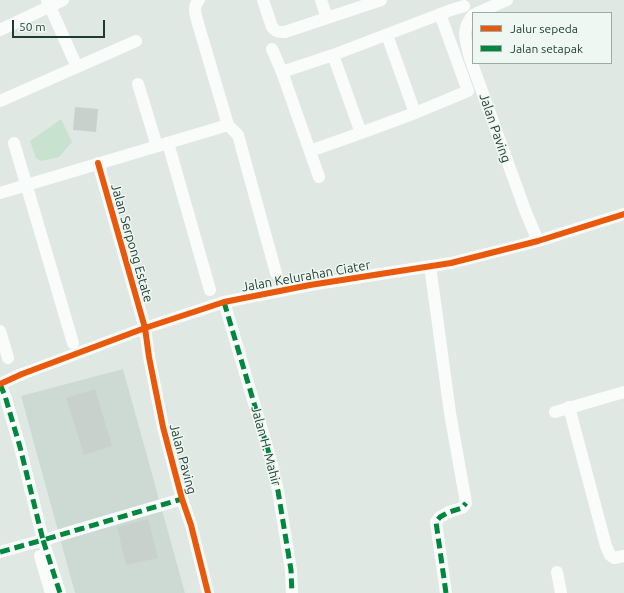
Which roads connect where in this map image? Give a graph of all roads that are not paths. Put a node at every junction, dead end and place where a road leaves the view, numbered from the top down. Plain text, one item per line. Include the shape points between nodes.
1 (63, 0) edge
2 (199, 0) edge
3 (262, 0) edge
4 (321, 0) edge
5 (380, 0) edge
6 (507, 0) edge
7 (48, 3) edge
8 (468, 9) edge
9 (479, 12) edge
10 (440, 14) junction
11 (327, 18) junction
12 (0, 30) edge
13 (387, 35) junction
14 (136, 41) dead end
15 (272, 49) dead end
16 (333, 55) junction
17 (472, 64) edge
18 (472, 64) edge
19 (77, 67) junction
20 (282, 72) junction
21 (138, 84) dead end
22 (0, 101) edge
23 (415, 112) junction
24 (228, 125) junction
25 (361, 133) junction
26 (14, 143) dead end
27 (162, 144) junction
28 (310, 151) junction
29 (98, 163) junction
30 (319, 177) dead end
31 (27, 184) junction
32 (0, 193) edge
33 (624, 214) edge
34 (538, 241) junction
35 (430, 266) junction
36 (276, 273) dead end
37 (210, 290) dead end
38 (224, 302) junction
39 (145, 328) junction
40 (0, 331) edge
41 (73, 343) dead end
42 (8, 358) dead end
43 (0, 384) edge
44 (624, 392) edge
45 (569, 407) junction
46 (555, 412) dead end
47 (182, 499) junction
48 (43, 540) junction
49 (0, 552) edge
50 (40, 553) dead end
51 (624, 556) edge
52 (556, 572) dead end
53 (51, 593) edge
54 (60, 593) edge
55 (208, 593) edge
56 (292, 593) edge
57 (446, 593) edge
58 (561, 593) edge

1 - 7 street
2 - 24 street via 195,10 197,20
3 - 11 street via 275,31 294,30
4 - 11 street
5 - 11 street
6 - 9 street
7 - 12 street
7 - 19 street
8 - 10 street
8 - 18 street, Jalan Paving via 464,34
10 - 13 street
10 - 23 street via 468,91
13 - 16 street
13 - 23 street
14 - 19 street
15 - 20 street
16 - 20 street
16 - 25 street
17 - 34 street, Jalan Paving
19 - 22 street
20 - 28 street
21 - 27 street
23 - 25 street
24 - 27 street
24 - 36 street via 238,135
25 - 28 street
26 - 31 street
27 - 29 street
27 - 37 street
28 - 30 street
29 - 31 street
29 - 39 street, Jalan Serpong Estate
31 - 32 street
31 - 41 street
33 - 34 street, Jalan Kelurahan Ciater
34 - 35 street, Jalan Kelurahan Ciater
35 - 38 street, Jalan Kelurahan Ciater
35 - 57 street via 450,413 466,503 462,508 449,512 436,522
38 - 39 street, Jalan Kelurahan Ciater
38 - 56 street, Jalan H. Mahir via 278,491 291,570
39 - 43 street, Jalan Kelurahan Ciater
39 - 47 street, Jalan Paving via 163,427
40 - 42 street
43 - 48 street via 20,447
44 - 45 street
45 - 46 street
45 - 51 street via 606,546 614,558
47 - 48 street
47 - 55 street, Jalan Paving
48 - 49 street
48 - 54 street
50 - 53 street
52 - 58 street

